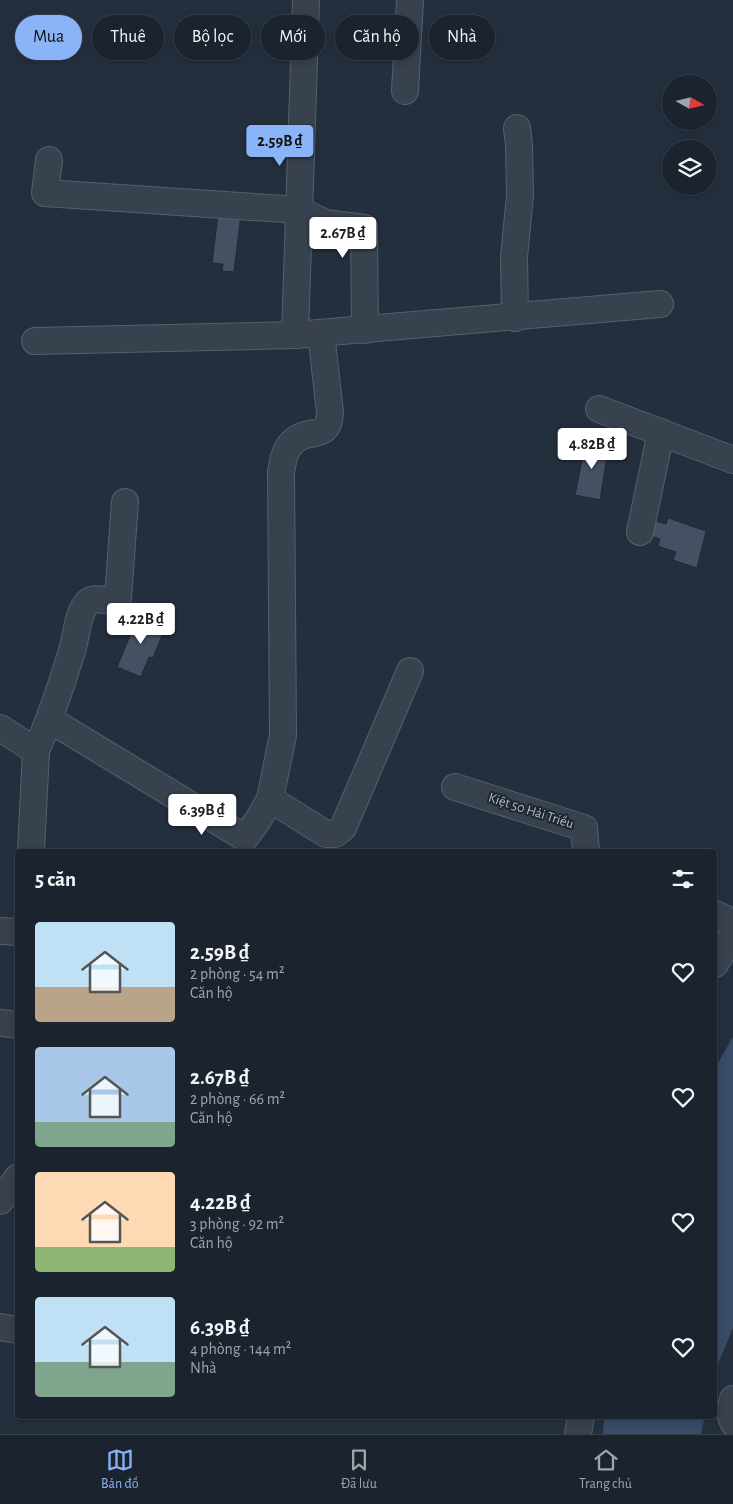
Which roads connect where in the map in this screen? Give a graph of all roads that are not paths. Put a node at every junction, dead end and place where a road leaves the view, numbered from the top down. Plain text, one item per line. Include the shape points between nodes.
1 (306, 0) edge
2 (410, 0) edge
3 (405, 91) dead end
4 (516, 128) dead end
5 (49, 160) dead end
6 (299, 210) junction
7 (660, 304) dead end
8 (515, 318) junction
9 (365, 330) junction
10 (322, 333) junction
11 (295, 335) junction
12 (35, 341) dead end
13 (599, 408) dead end
14 (661, 432) junction
15 (733, 460) edge
16 (124, 502) dead end
17 (640, 532) dead end
18 (410, 671) dead end
19 (50, 720) junction
20 (0, 728) edge
21 (36, 751) junction
22 (455, 786) dead end
23 (270, 799) junction
24 (31, 849) edge
25 (586, 849) edge
26 (717, 915) edge
27 (733, 922) edge
28 (0, 932) edge
29 (15, 932) edge
30 (733, 934) edge
31 (717, 961) edge
32 (0, 1023) edge
33 (15, 1025) edge
34 (15, 1181) edge
35 (0, 1201) edge
36 (0, 1327) edge
37 (15, 1330) edge
38 (733, 1398) edge
39 (580, 1419) edge
40 (733, 1422) edge
41 (578, 1434) edge

1 - 6 street
2 - 3 street
4 - 8 street via 520,145 520,195 514,257
5 - 6 street via 45,193
6 - 9 street via 325,223 364,228
6 - 11 street
7 - 8 street
8 - 9 street
9 - 10 street
10 - 11 street
10 - 23 street via 330,421 321,432 296,439 288,447 281,472 284,735
11 - 12 street
13 - 14 street
14 - 15 street
14 - 17 street
16 - 19 street via 118,598 113,601 94,599 85,606
18 - 23 street via 343,828 335,834 326,834
19 - 21 street
19 - 23 street via 245,838
20 - 21 street
21 - 24 street
22 - 25 street, Kiệt 50 Hải Triều via 584,828
26 - 27 street
28 - 29 street
30 - 31 street
32 - 33 street
34 - 35 street
36 - 37 street
38 - 40 street via 730,1413
39 - 41 street

